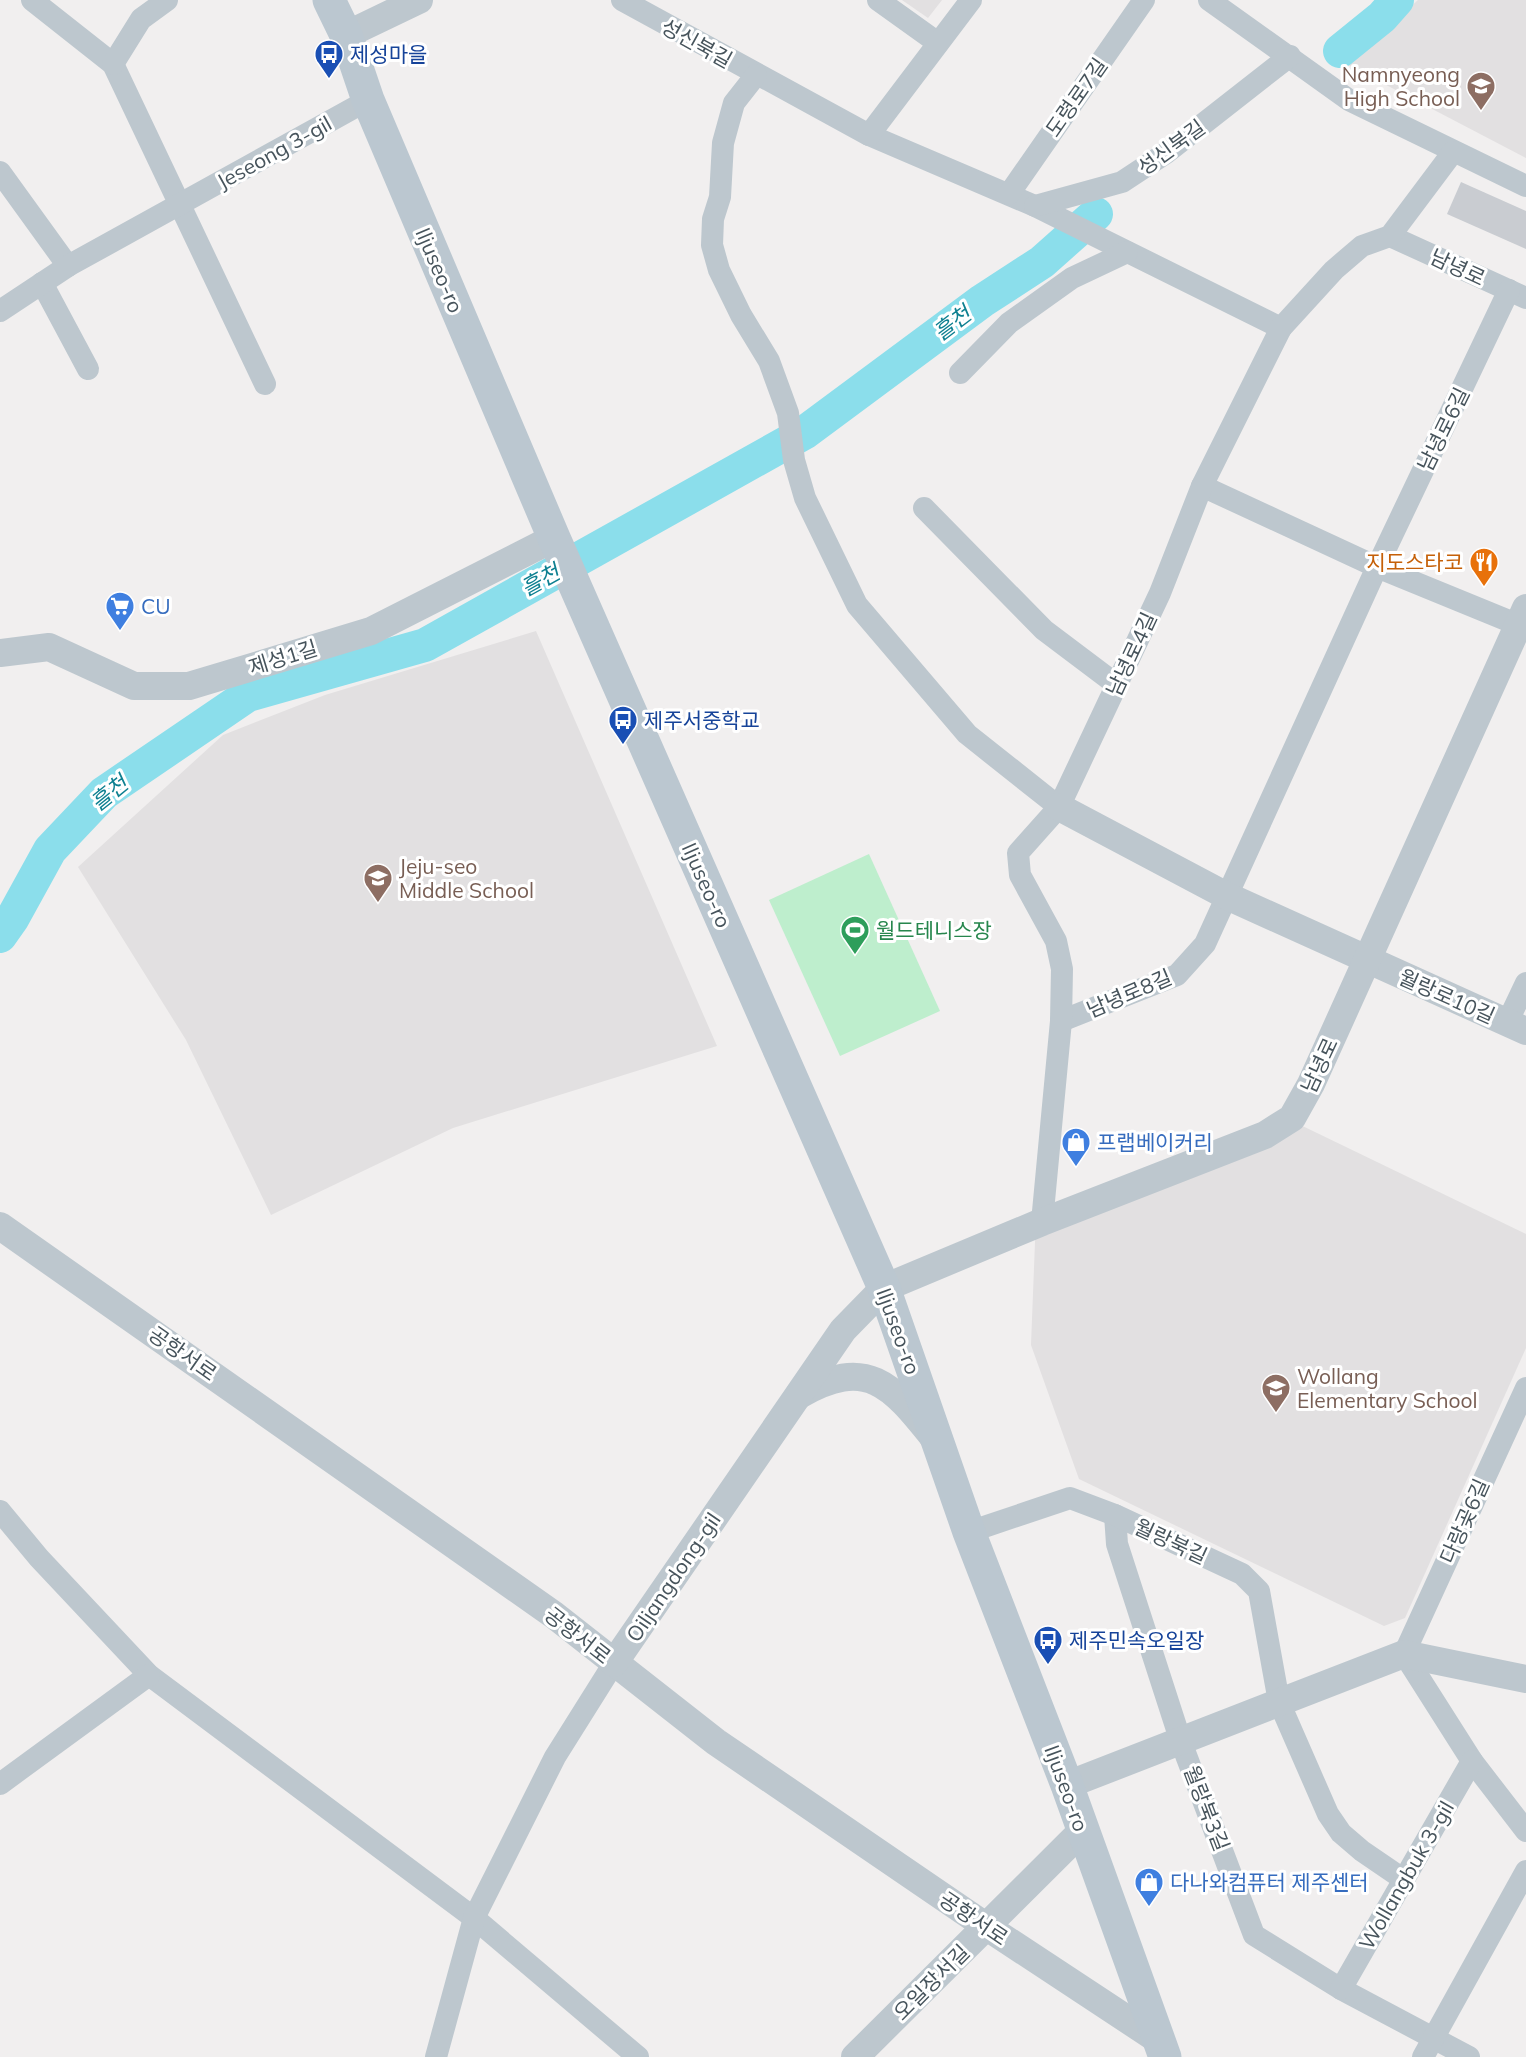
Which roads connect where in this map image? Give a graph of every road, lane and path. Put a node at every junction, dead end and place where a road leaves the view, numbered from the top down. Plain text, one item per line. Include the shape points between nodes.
1 (32, 0) edge
2 (167, 0) edge
3 (329, 0) edge
4 (419, 0) edge
5 (622, 0) edge
6 (878, 0) edge
7 (971, 0) edge
8 (1144, 0) edge
9 (1209, 0) edge
10 (346, 35) junction
11 (938, 43) junction
12 (1290, 56) junction
13 (113, 64) junction
14 (756, 75) junction
15 (368, 100) junction
16 (869, 135) junction
17 (1453, 152) junction
18 (0, 172) edge
19 (1526, 186) edge
20 (1009, 194) junction
21 (179, 205) junction
22 (1035, 206) junction
23 (1390, 236) junction
24 (1127, 252) junction
25 (68, 266) junction
26 (42, 284) junction
27 (1517, 294) edge
28 (0, 311) edge
29 (1281, 328) junction
30 (88, 369) dead end
31 (960, 373) dead end
32 (265, 384) dead end
33 (1202, 486) junction
34 (924, 508) dead end
35 (554, 538) junction
36 (1377, 567) junction
37 (1523, 620) edge
38 (0, 653) edge
39 (1117, 685) junction
40 (1059, 807) junction
41 (1227, 896) junction
42 (1368, 960) junction
43 (1526, 983) edge
44 (1061, 1021) junction
45 (1517, 1027) edge
46 (1042, 1222) junction
47 (0, 1226) edge
48 (884, 1288) junction
49 (1526, 1388) edge
50 (797, 1396) junction
51 (939, 1444) junction
52 (0, 1511) edge
53 (1115, 1515) junction
54 (969, 1532) junction
55 (1404, 1654) junction
56 (614, 1663) junction
57 (149, 1675) junction
58 (1526, 1679) edge
59 (1279, 1702) junction
60 (1181, 1742) junction
61 (1472, 1761) junction
62 (0, 1784) edge
63 (1067, 1785) junction
64 (1082, 1831) junction
65 (1526, 1831) edge
66 (1526, 1871) edge
67 (1403, 1879) junction
68 (474, 1918) junction
69 (987, 1927) junction
70 (1341, 1989) junction
71 (1429, 2048) edge
72 (1163, 2049) edge
73 (436, 2057) edge
74 (638, 2057) edge
75 (855, 2057) edge
76 (1188, 2057) edge
77 (1469, 2057) edge

1 - 13 street
2 - 13 street via 141,19
3 - 10 main road, Iljuseo-ro
4 - 10 street
5 - 14 street, 성신북길
6 - 11 street
7 - 11 street
8 - 20 street, 도령로7길
9 - 12 street
10 - 15 main road, Iljuseo-ro
11 - 16 street
12 - 17 street via 1349,100
12 - 22 street, 성신북길 via 1166,153 1122,182
13 - 21 street
14 - 16 street, 성신북길
14 - 40 street via 734,103 723,143 712,245 719,270 741,315 769,361 788,413 794,460 805,498 857,605 967,734
15 - 21 street, Jeseong 3-gil
15 - 35 main road, Iljuseo-ro
16 - 20 street, 성신북길
17 - 19 street
17 - 23 street
18 - 25 street
20 - 22 street, 성신북길
21 - 25 street, Jeseong 3-gil
21 - 32 street
22 - 24 street, 성신북길
23 - 27 street, 남녕로
23 - 29 street, 남녕로4길 via 1362,246 1334,270
24 - 29 street, 성신북길
24 - 31 street via 1072,278 1009,323
25 - 26 street, Jeseong 3-gil
26 - 28 street, Jeseong 3-gil
26 - 30 street
27 - 36 street, 남녕로6길
29 - 33 street, 남녕로4길
33 - 36 street
33 - 39 street, 남녕로4길 via 1160,593
34 - 39 street via 1044,630
35 - 38 street, 제성1길 via 371,631 189,686 134,686 49,647
35 - 48 main road, Iljuseo-ro
36 - 37 street
36 - 41 street, 남녕로6길
37 - 42 street, 남녕로
39 - 40 street, 남녕로4길
40 - 41 street
40 - 44 street, 남녕로4길 via 1018,853 1020,875 1056,941 1062,969
41 - 42 street
41 - 44 street, 남녕로8길 via 1204,944 1177,975
42 - 45 street, 월랑로10길
42 - 46 street, 남녕로 via 1302,1103 1283,1126
43 - 45 street
44 - 46 street, 남녕로4길
46 - 48 street, 남녕로
47 - 56 street, 공항서로 via 440,1533
48 - 50 street, Oiljangdong-gil via 843,1330
48 - 51 main road, Iljuseo-ro
49 - 55 street, 다랑곶6길
50 - 51 street via 829,1380 872,1378 900,1400
50 - 56 street, Oiljangdong-gil
51 - 54 main road, Iljuseo-ro
52 - 57 street
53 - 54 street, 월랑북길 via 1070,1498
53 - 59 street, 월랑북길 via 1242,1574 1259,1591
53 - 60 street, 월랑북3길 via 1117,1544
54 - 63 main road, Iljuseo-ro
55 - 58 street
55 - 59 street
55 - 61 street
56 - 68 street, Oiljangdong-gil via 555,1758
56 - 69 street, 공항서로 via 716,1742
57 - 62 street
57 - 68 street
59 - 60 street
59 - 67 street, 월랑북길 via 1328,1814 1341,1833
60 - 63 street
60 - 70 street, 월랑북3길 via 1254,1935
61 - 65 street
61 - 67 street, Wollangbuk 3-gil
63 - 64 main road, Iljuseo-ro
64 - 69 street, 오일장서길
64 - 72 main road, Iljuseo-ro
66 - 71 street
67 - 70 street, Wollangbuk 3-gil
68 - 73 street, Oiljangdong-gil
68 - 74 street
69 - 72 street, 공항서로
69 - 75 street, 오일장서길
70 - 71 street, 월랑북3길
71 - 77 street, 월랑북3길
72 - 76 main road

